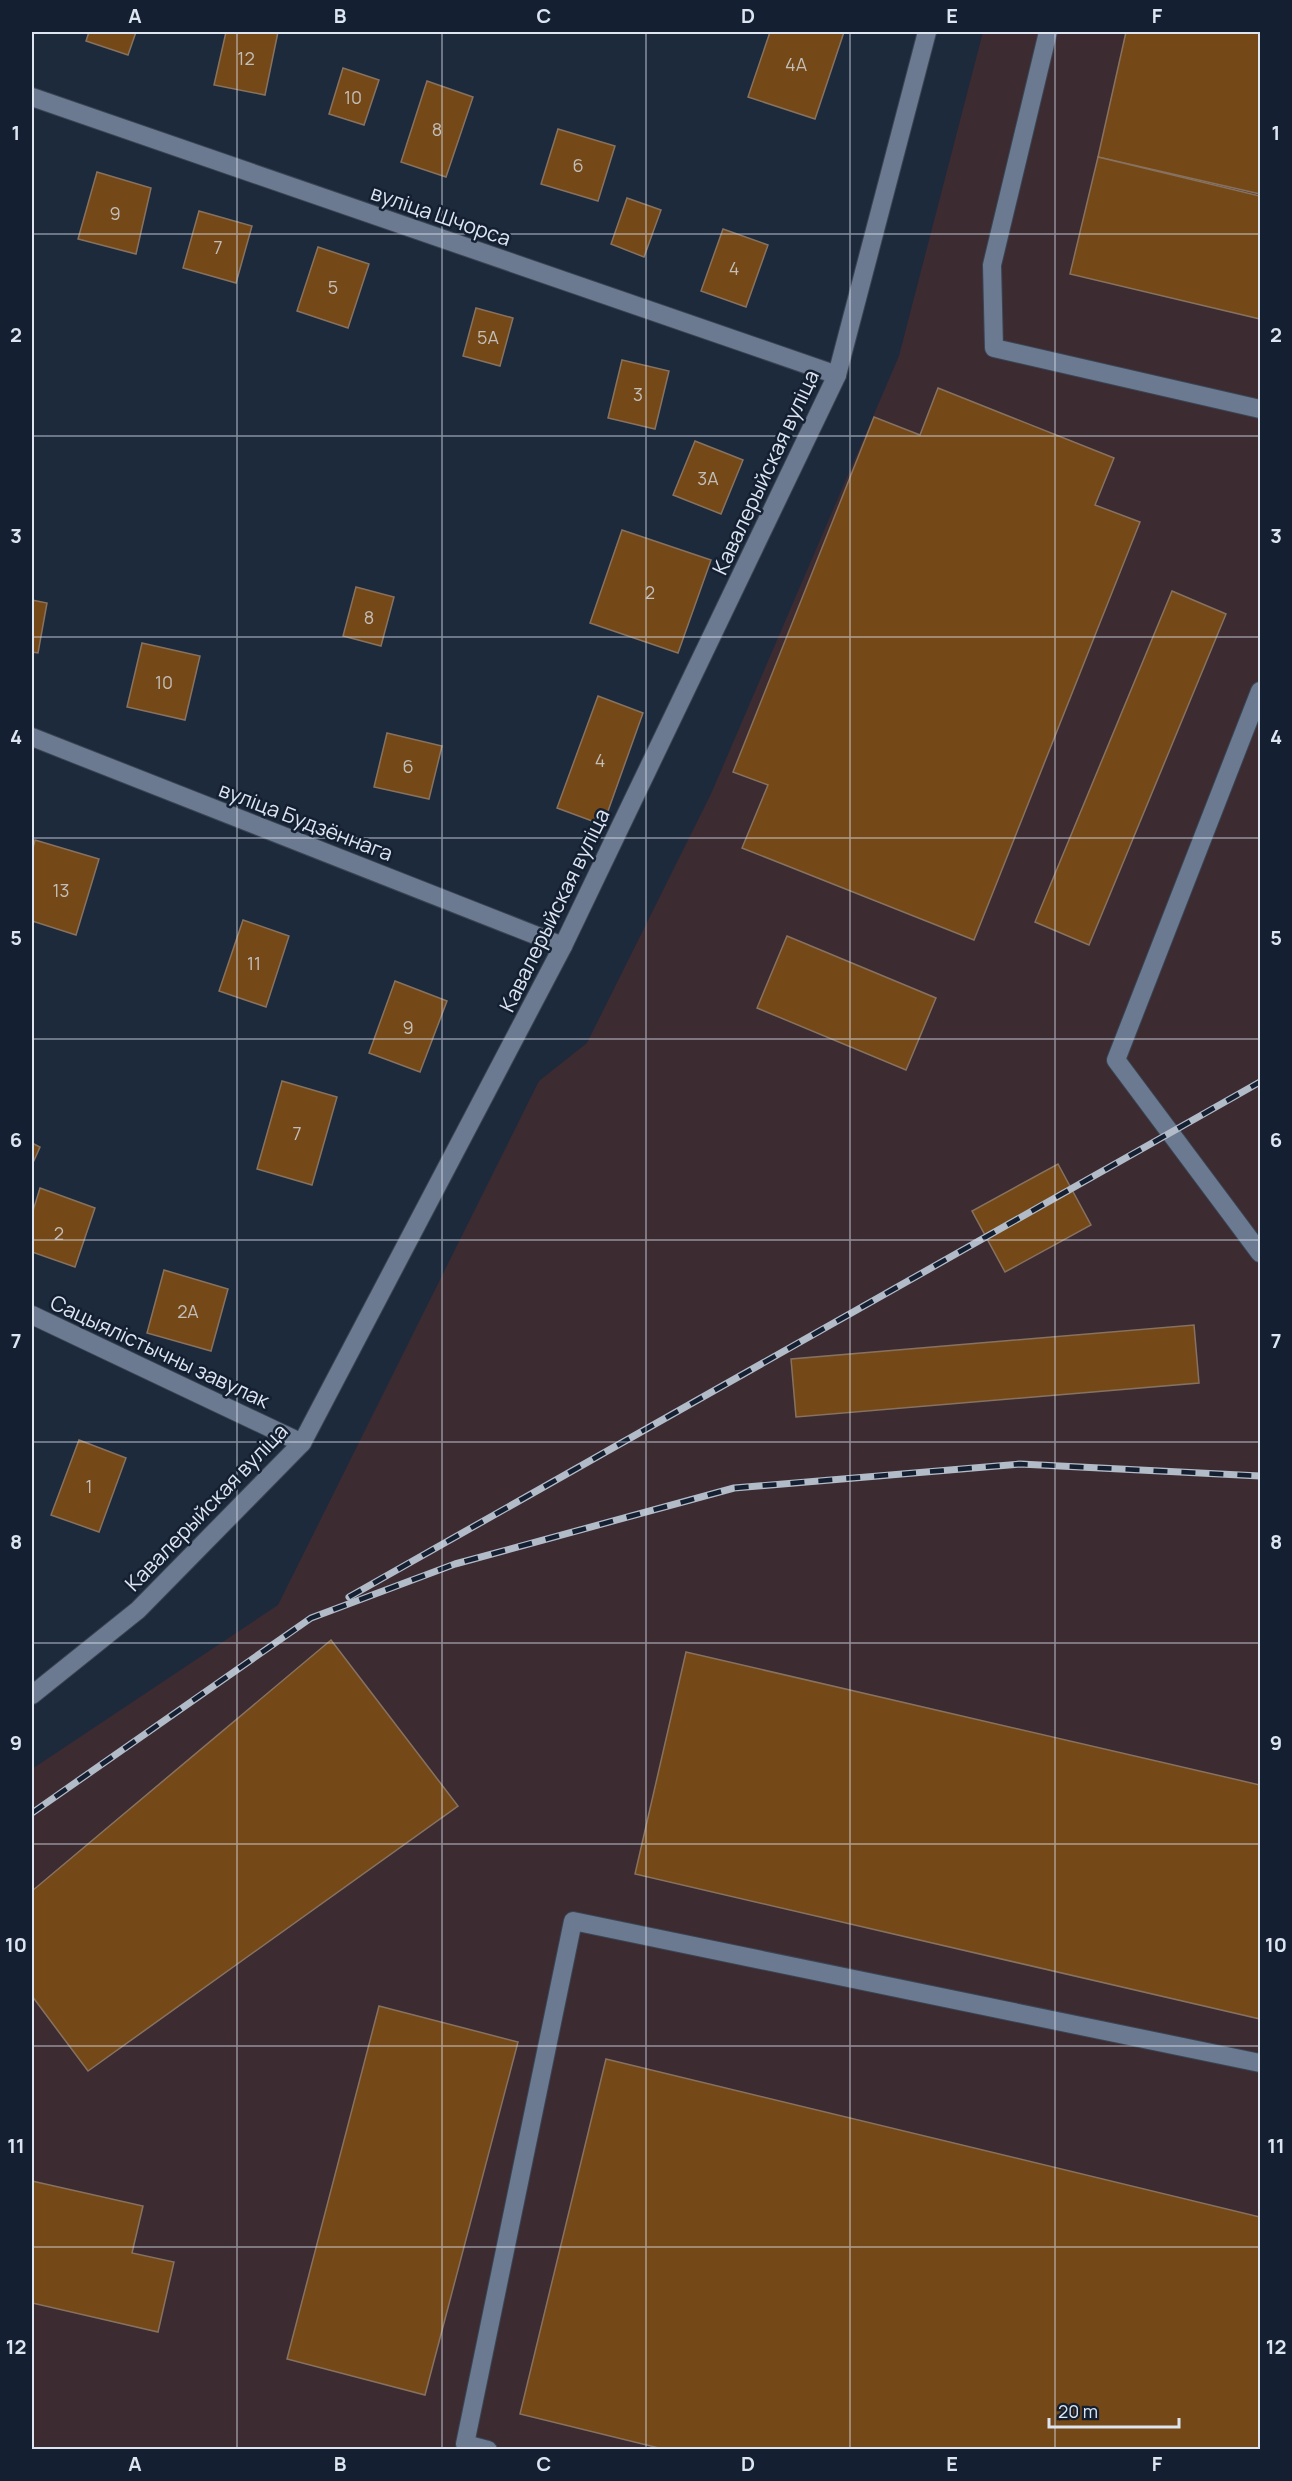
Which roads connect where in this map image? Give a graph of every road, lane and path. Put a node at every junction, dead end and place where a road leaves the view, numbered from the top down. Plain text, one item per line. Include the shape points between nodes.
1 (927, 32) edge
2 (1047, 32) edge
3 (32, 97) edge
4 (837, 375) junction
5 (1260, 409) edge
6 (1260, 691) edge
7 (32, 737) edge
8 (563, 946) junction
9 (1260, 1253) edge
10 (32, 1315) edge
11 (302, 1443) junction
12 (32, 1695) edge
13 (1260, 2063) edge
14 (488, 2450) edge

1 - 4 street, Кавалерыйская вуліца
2 - 5 street via 992,265 994,348
3 - 4 street, вуліца Шчорса
4 - 8 street, Кавалерыйская вуліца
6 - 9 street via 1116,1060
7 - 8 street, вуліца Будзённага
8 - 11 street, Кавалерыйская вуліца
10 - 11 street, Сацыялістычны завулак
11 - 12 street, Кавалерыйская вуліца via 138,1610
13 - 14 street via 573,1921 465,2444

